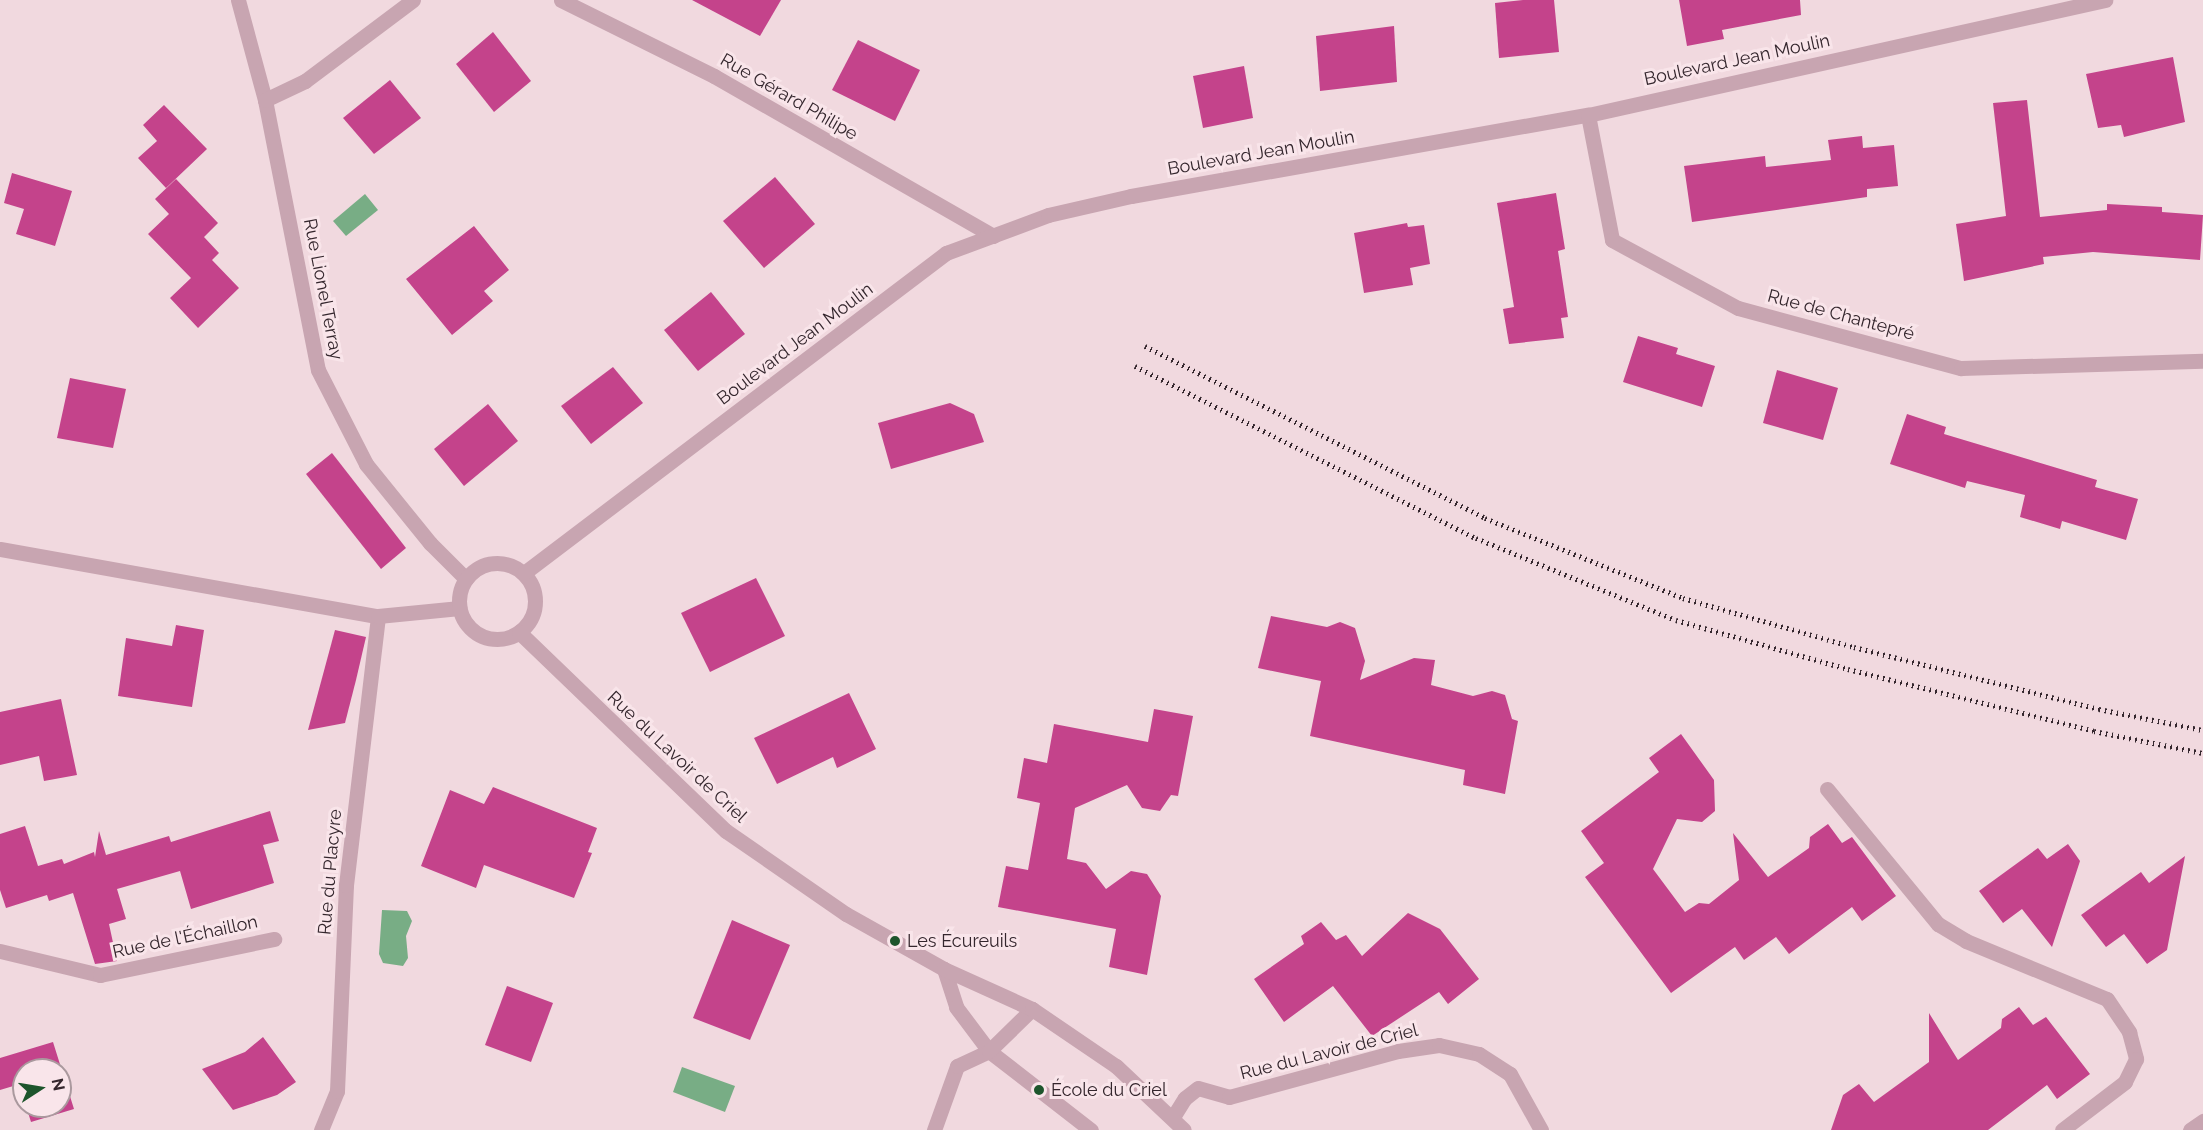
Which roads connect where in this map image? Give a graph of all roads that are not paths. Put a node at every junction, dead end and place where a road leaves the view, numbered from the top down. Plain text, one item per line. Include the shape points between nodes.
1 (238, 0) edge
2 (413, 0) edge
3 (561, 0) edge
4 (2105, 0) edge
5 (265, 100) junction
6 (1588, 115) junction
7 (993, 236) junction
8 (2203, 361) edge
9 (0, 549) edge
10 (524, 573) junction
11 (466, 579) junction
12 (460, 608) junction
13 (378, 616) junction
14 (519, 632) junction
15 (1827, 789) dead end
16 (274, 939) dead end
17 (0, 951) edge
18 (944, 969) junction
19 (1032, 1009) junction
20 (989, 1051) junction
21 (1173, 1117) junction
22 (2203, 1121) edge
23 (321, 1130) edge
24 (934, 1130) edge
25 (1091, 1130) edge
26 (1184, 1130) edge
27 (1541, 1130) edge
28 (2062, 1130) edge
29 (2190, 1130) edge

1 - 5 street, Rue Lionel Terray
2 - 5 street via 305,81
3 - 7 street, Rue Gérard Philipe via 714,76
4 - 6 street, Boulevard Jean Moulin
5 - 11 street, Rue Lionel Terray via 318,370 366,464
6 - 7 street, Boulevard Jean Moulin via 1131,196 1048,215
6 - 8 street, Rue de Chantepré via 1612,240 1738,308 1961,368
7 - 10 street, Boulevard Jean Moulin via 946,253
9 - 13 street
10 - 11 street via 494,562 483,565
10 - 14 street via 536,604
11 - 12 street
12 - 13 street
12 - 14 street via 472,630 483,636 495,639
13 - 23 street, Rue du Placyre via 346,885 337,1091
14 - 18 street, Rue du Lavoir de Criel via 726,831 846,914
15 - 28 street via 1938,924 1966,941 2107,999 2129,1032 2136,1059 2125,1082
16 - 17 street, Rue de l'Échaillon via 100,975
18 - 19 street, Rue du Lavoir de Criel
18 - 20 street via 956,1007
19 - 20 street
19 - 21 street, Rue du Lavoir de Criel via 1116,1066
20 - 24 street via 957,1066
20 - 25 street
21 - 26 street, Rue du Lavoir de Criel
21 - 27 street, Rue du Lavoir de Criel via 1185,1098 1198,1088 1229,1096 1439,1045 1479,1054 1510,1074
22 - 29 street

